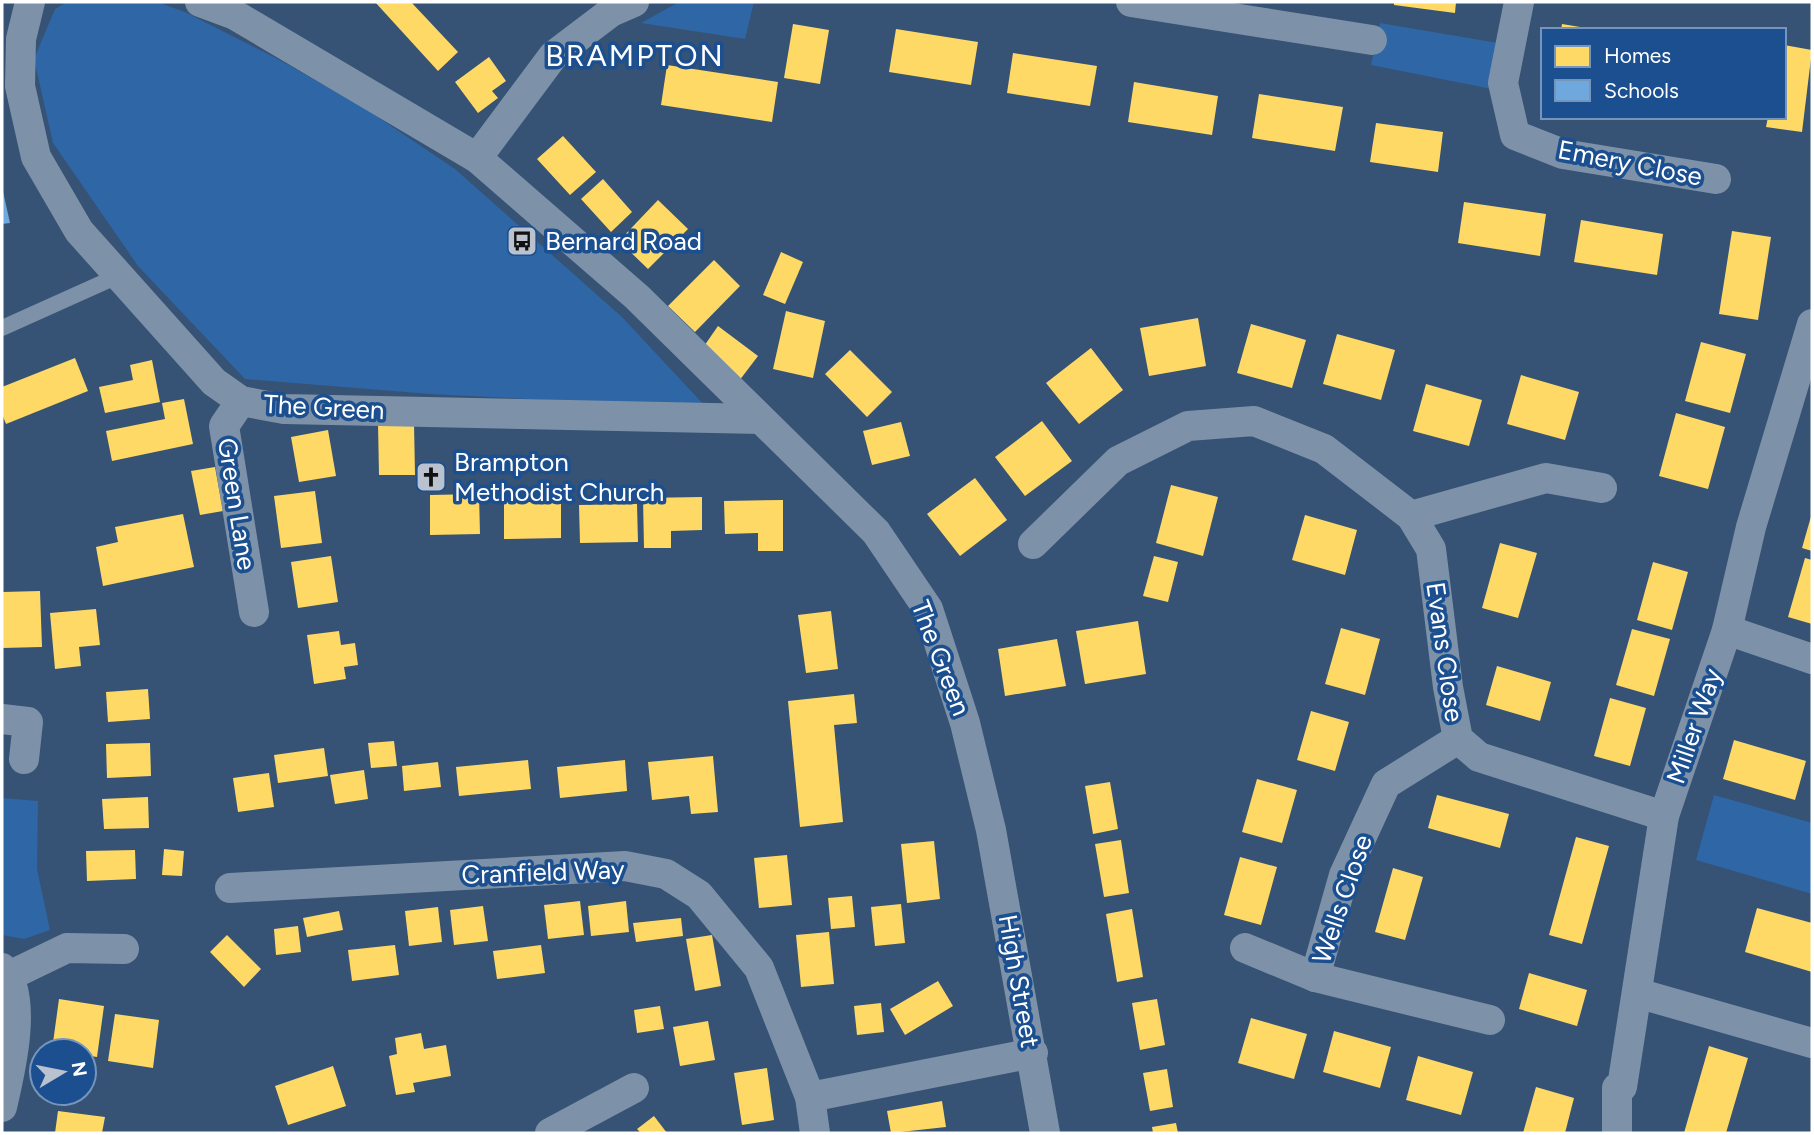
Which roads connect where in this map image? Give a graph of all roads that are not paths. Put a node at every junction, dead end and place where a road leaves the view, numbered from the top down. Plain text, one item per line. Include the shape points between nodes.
1 (30, 2) edge
2 (200, 2) edge
3 (634, 2) edge
4 (1131, 2) edge
5 (1520, 2) edge
6 (12, 37) edge
7 (1372, 40) dead end
8 (477, 158) junction
9 (1716, 179) dead end
10 (120, 275) junction
11 (1812, 324) edge
12 (2, 328) edge
13 (241, 401) junction
14 (760, 419) junction
15 (1602, 488) dead end
16 (1412, 516) junction
17 (1033, 544) dead end
18 (254, 612) dead end
19 (1727, 630) junction
20 (1812, 659) edge
21 (2, 719) edge
22 (1458, 739) junction
23 (24, 759) dead end
24 (1664, 816) junction
25 (991, 830) joint
26 (230, 888) dead end
27 (1245, 948) dead end
28 (124, 949) dead end
29 (6, 972) edge
30 (1315, 977) junction
31 (1637, 993) junction
32 (1490, 1020) dead end
33 (1812, 1043) edge
34 (1033, 1053) junction
35 (634, 1088) dead end
36 (810, 1097) junction
37 (2, 1107) edge
38 (550, 1133) edge
39 (815, 1133) edge
40 (1045, 1133) edge
41 (1617, 1133) edge

1 - 6 street, The Green
2 - 8 street, The Green via 235,15
3 - 8 street via 611,12 553,56
4 - 7 street
5 - 9 street, Emery Close via 1503,83 1515,135 1563,154
6 - 10 street, The Green via 36,157 79,231
8 - 14 street, The Green via 637,297
10 - 12 lane
10 - 13 street, The Green via 214,382
11 - 19 street, Miller Way via 1751,527
13 - 14 street, The Green via 284,410
13 - 18 street, Green Lane via 224,426
14 - 25 street, The Green via 876,532 928,609 965,723
15 - 16 street via 1546,478
16 - 17 street, Evans Close via 1324,449 1254,421 1188,426 1118,461
16 - 22 street, Evans Close via 1431,549
19 - 20 street
19 - 24 street, Miller Way
21 - 23 street via 28,722
22 - 24 street, Evans Close via 1479,757
22 - 30 street, Wells Close via 1386,784 1344,875
24 - 31 street, Miller Way
25 - 34 street, High Street
26 - 36 street, Cranfield Way via 625,866 666,874 699,895 759,968
27 - 30 street, Wells Close
28 - 29 street via 67,948
29 - 37 street via 14,991 15,1016 11,1069
30 - 32 street, Wells Close
31 - 33 street
31 - 41 street, Miller Way via 1622,1087 1617,1088
34 - 36 street
34 - 40 street, High Street
35 - 38 street
36 - 39 street, Cranfield Way

